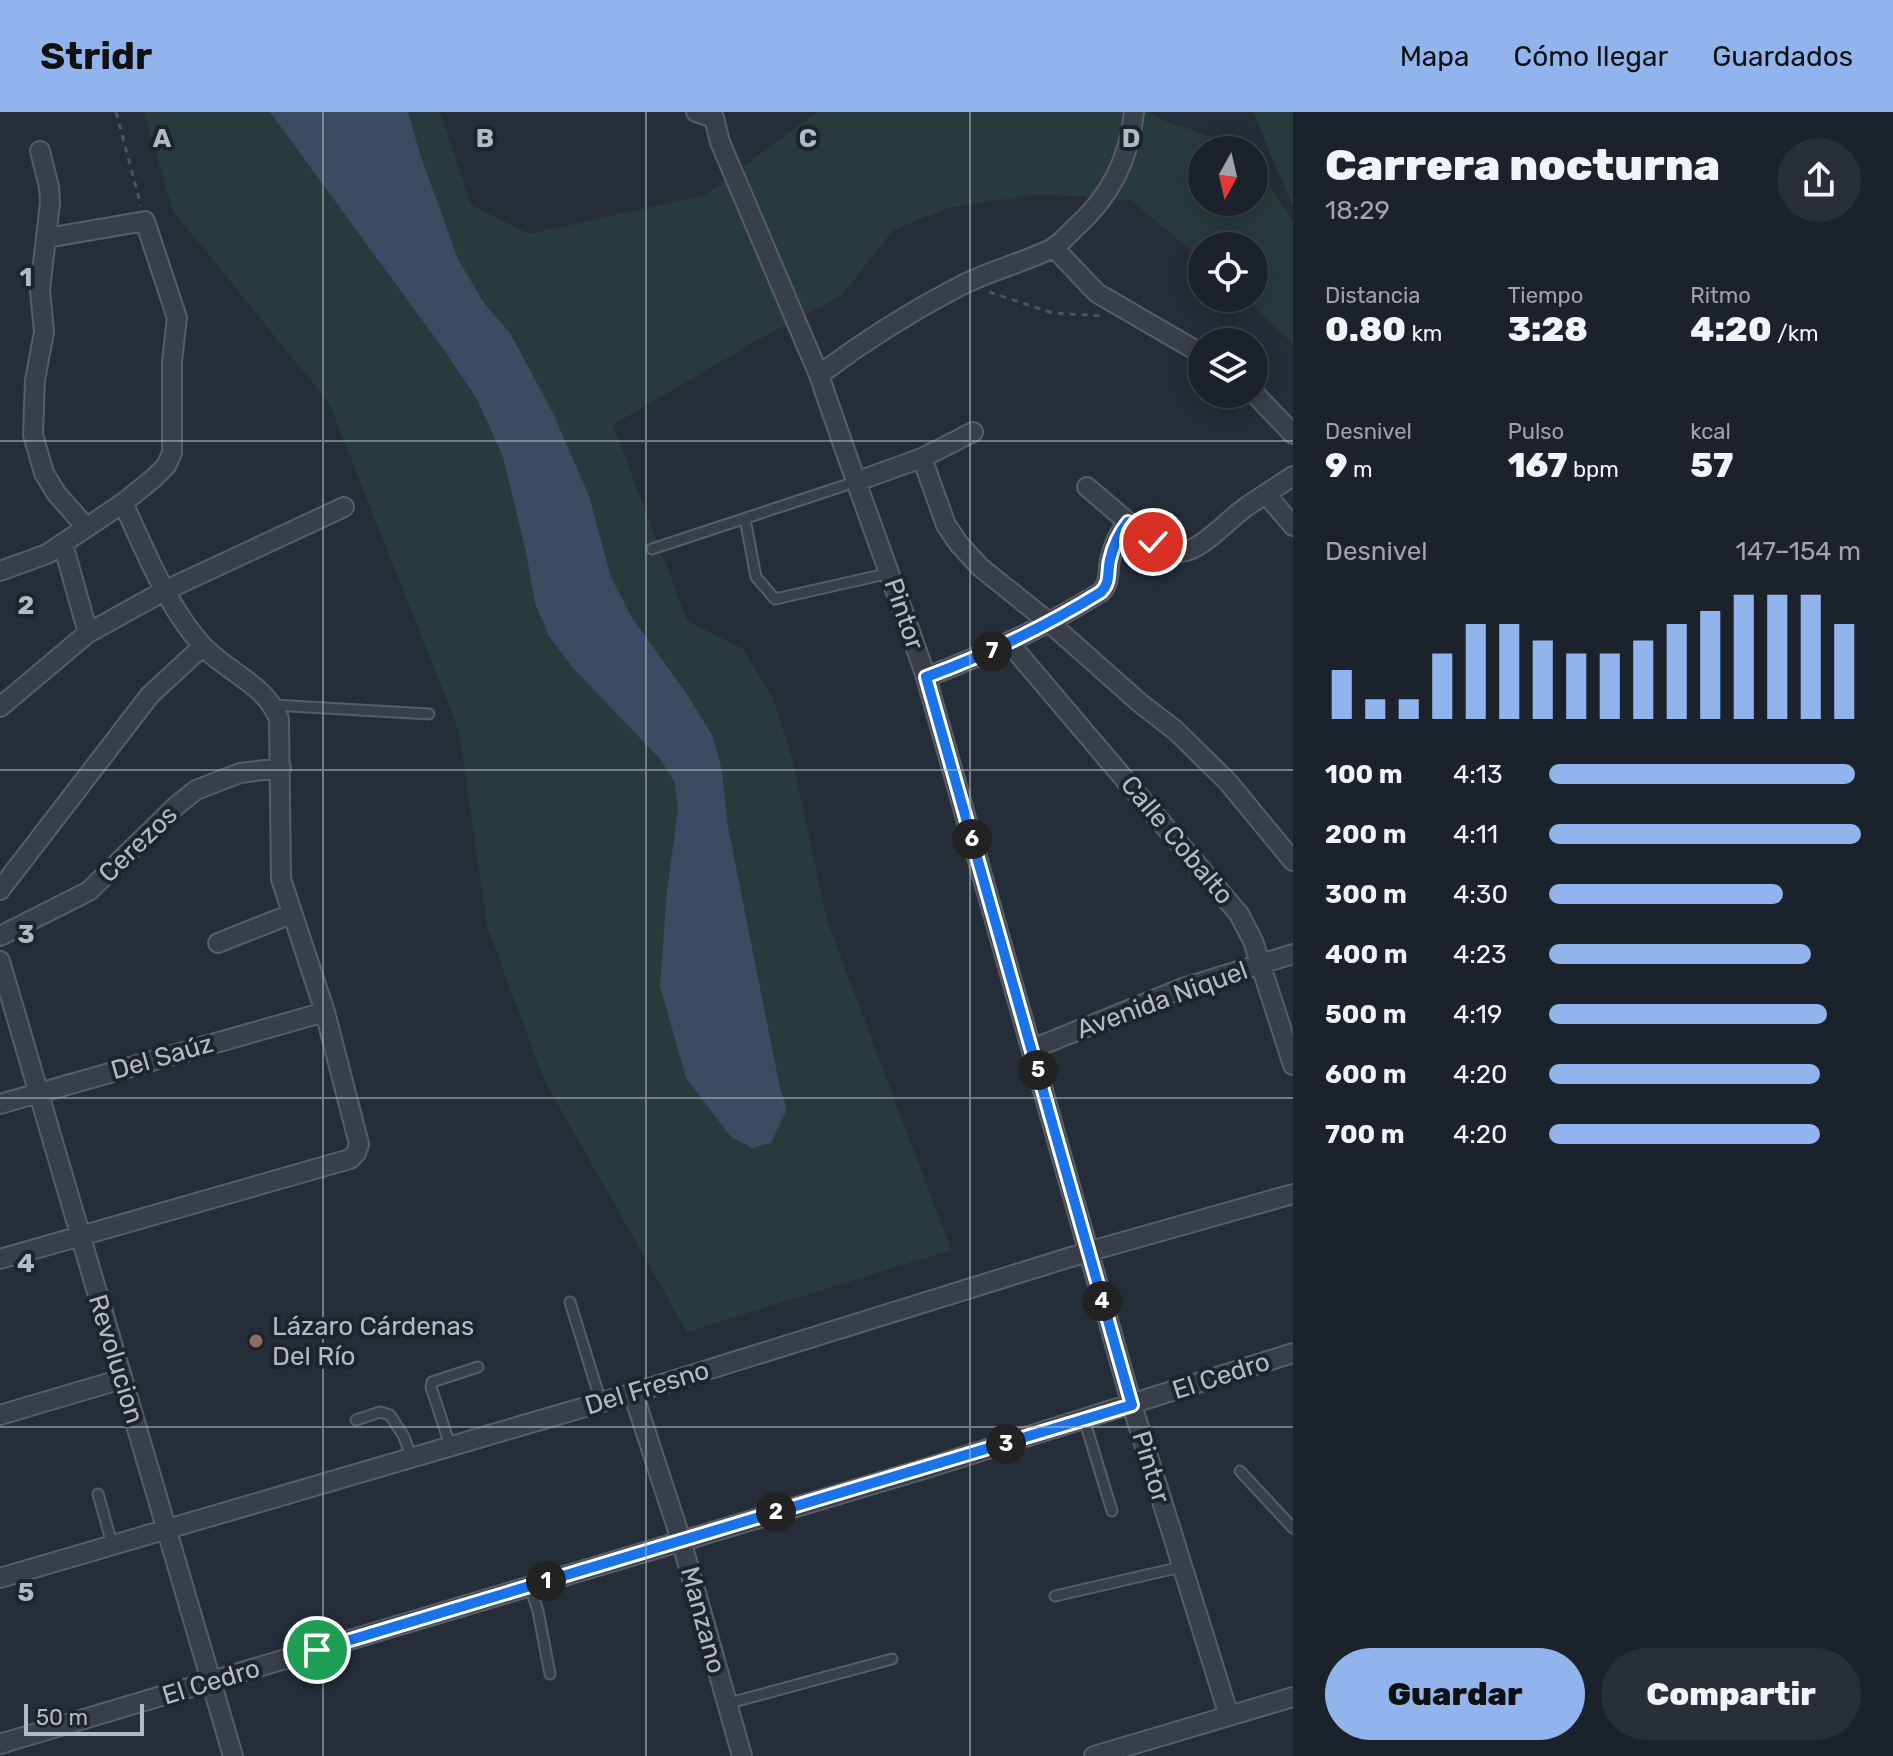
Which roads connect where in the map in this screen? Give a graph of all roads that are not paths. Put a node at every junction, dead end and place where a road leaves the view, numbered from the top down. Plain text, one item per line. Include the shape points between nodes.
1 (696, 112) edge
2 (1134, 112) edge
3 (40, 151) dead end
4 (47, 238) junction
5 (1054, 248) junction
6 (1188, 346) edge
7 (819, 375) junction
8 (1268, 408) edge
9 (973, 432) dead end
10 (1293, 434) edge
11 (922, 458) junction
12 (1293, 476) edge
13 (855, 482) junction
14 (1087, 487) dead end
15 (1266, 494) junction
16 (123, 503) junction
17 (344, 507) dead end
18 (745, 519) junction
19 (1128, 522) junction
20 (1293, 526) edge
21 (86, 527) junction
22 (63, 544) junction
23 (652, 549) dead end
24 (0, 571) edge
25 (890, 573) junction
26 (164, 591) junction
27 (1051, 624) junction
28 (88, 633) junction
29 (1010, 644) junction
30 (203, 646) junction
31 (926, 677) junction
32 (273, 705) junction
33 (0, 707) edge
34 (429, 714) dead end
35 (281, 768) junction
36 (1293, 861) edge
37 (0, 890) edge
38 (291, 914) junction
39 (0, 936) edge
40 (218, 943) dead end
41 (1293, 954) edge
42 (0, 961) edge
43 (1261, 963) junction
44 (3, 983) edge
45 (325, 1012) junction
46 (1032, 1049) junction
47 (1293, 1065) edge
48 (37, 1092) junction
49 (0, 1104) edge
50 (1293, 1194) edge
51 (79, 1237) junction
52 (1087, 1252) junction
53 (0, 1259) edge
54 (570, 1302) dead end
55 (1293, 1353) edge
56 (478, 1367) dead end
57 (122, 1379) junction
58 (633, 1393) junction
59 (601, 1402) junction
60 (1132, 1405) junction
61 (0, 1415) edge
62 (1084, 1419) junction
63 (356, 1420) dead end
64 (450, 1445) junction
65 (411, 1456) junction
66 (1240, 1471) dead end
67 (98, 1494) dead end
68 (1112, 1511) dead end
69 (167, 1528) junction
70 (1293, 1528) edge
71 (681, 1540) junction
72 (112, 1544) junction
73 (1181, 1567) junction
74 (0, 1578) edge
75 (530, 1586) junction
76 (1055, 1596) dead end
77 (892, 1659) dead end
78 (550, 1674) dead end
79 (210, 1683) junction
80 (1293, 1697) edge
81 (726, 1704) junction
82 (1229, 1716) junction
83 (0, 1744) edge
84 (233, 1756) edge
85 (742, 1756) edge
86 (1094, 1756) edge

1 - 7 street, Pintor via 714,118
2 - 5 street via 1116,180 1088,217
3 - 4 street via 49,187
4 - 16 street via 145,221 177,318 172,453 166,466
4 - 21 street via 33,435 50,483
5 - 6 street via 1097,293
5 - 7 street via 965,284 868,338
7 - 13 street, Pintor
8 - 10 street
9 - 11 street
11 - 13 street
11 - 27 street via 952,535 980,567
12 - 15 street
13 - 18 lane
13 - 25 street, Pintor
14 - 19 street
15 - 19 street via 1192,549 1179,552 1153,542
15 - 20 street
16 - 21 street
16 - 26 street
17 - 26 street
18 - 23 lane
18 - 25 lane via 756,577 775,599
19 - 27 street via 1112,553 1107,587
21 - 22 street
22 - 24 street
22 - 28 street
25 - 31 street, Pintor
26 - 28 street
26 - 30 street
27 - 29 street
27 - 36 street via 1203,757
28 - 33 street
29 - 31 street
29 - 43 street, Calle Cobalto via 1239,914
30 - 32 street
30 - 37 street via 150,695
31 - 46 street, Pintor
32 - 34 lane
32 - 35 street via 279,719
35 - 38 street via 281,879
35 - 39 street, Cerezos via 240,773 196,790 89,891
38 - 40 street
38 - 45 street
41 - 43 street, Avenida Niquel
42 - 44 street, Revolucion
43 - 46 street, Avenida Niquel via 1183,988
43 - 47 street, Calle Cobalto
44 - 48 street, Revolucion
45 - 48 street, Del Saúz
45 - 51 street via 359,1144 350,1159
46 - 52 street, Pintor
48 - 49 street, Del Saúz
48 - 51 street, Revolucion
50 - 52 street, Del Fresno
51 - 53 street
51 - 57 street, Revolucion
52 - 58 street, Del Fresno
52 - 60 street, Pintor
54 - 59 lane
55 - 60 street, El Cedro
56 - 64 lane via 432,1382
57 - 61 street
57 - 69 street, Revolucion
58 - 59 street, Del Fresno
58 - 71 street, Manzano
59 - 64 street, Del Fresno
60 - 62 street, El Cedro
60 - 73 street, Pintor
62 - 68 lane
62 - 71 street, El Cedro
63 - 65 lane via 380,1412 390,1415
64 - 65 street, Del Fresno
65 - 69 street, Del Fresno
66 - 70 lane
67 - 72 lane
69 - 72 street, Del Fresno
69 - 79 street, Revolucion
71 - 75 street, El Cedro
71 - 81 street, Manzano
72 - 74 street, Del Fresno
73 - 76 lane
73 - 82 street, Pintor
75 - 78 lane
75 - 79 street, El Cedro
77 - 81 lane
79 - 83 street, El Cedro
79 - 84 street, Revolucion
80 - 82 street
81 - 85 street, Manzano
82 - 86 street

